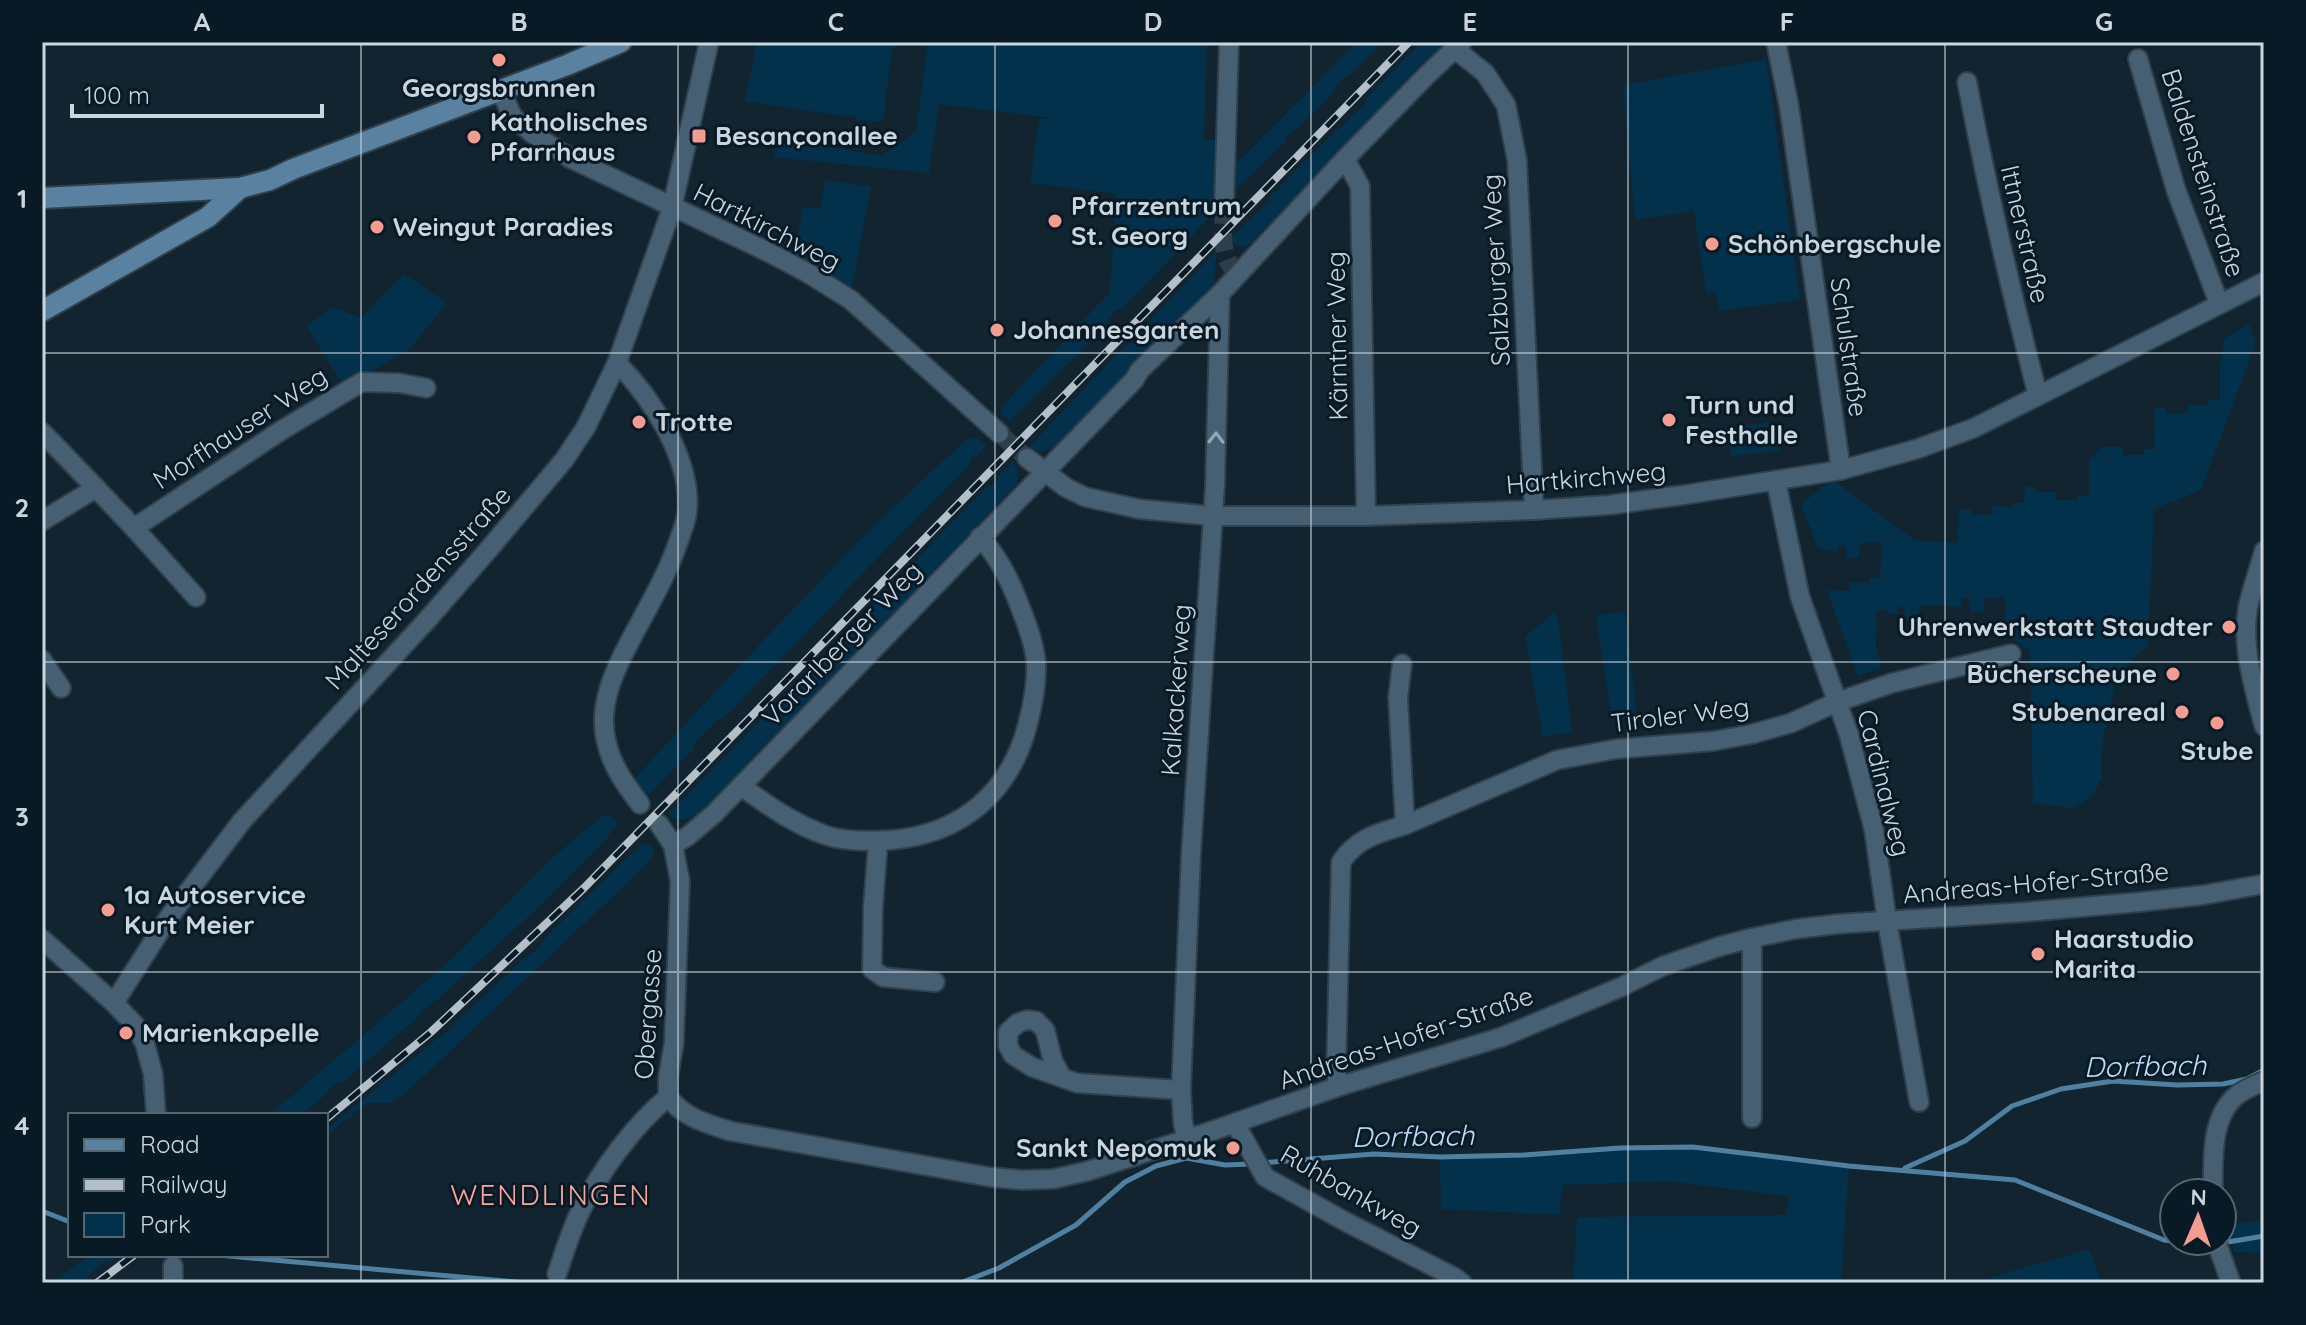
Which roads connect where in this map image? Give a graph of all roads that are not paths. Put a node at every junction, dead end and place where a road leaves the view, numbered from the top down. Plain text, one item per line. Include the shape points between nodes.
1 (621, 42) edge
2 (709, 42) edge
3 (1229, 42) edge
4 (1776, 42) edge
5 (1459, 46) edge
6 (2138, 59) dead end
7 (1967, 82) dead end
8 (500, 90) junction
9 (1345, 159) junction
10 (240, 188) junction
11 (42, 198) edge
12 (1224, 206) tunnel mouth
13 (672, 208) junction
14 (2264, 282) edge
15 (1220, 294) junction
16 (2219, 303) junction
17 (42, 311) edge
18 (617, 363) junction
19 (426, 388) dead end
20 (2038, 396) junction
21 (42, 432) edge
22 (999, 433) tunnel mouth
23 (1027, 458) tunnel mouth
24 (1841, 470) junction
25 (1045, 473) junction
26 (1776, 481) junction
27 (96, 488) junction
28 (1534, 510) junction
29 (1213, 516) junction
30 (1366, 516) junction
31 (42, 521) edge
32 (134, 528) junction
33 (980, 537) junction
34 (2264, 551) edge
35 (196, 597) dead end
36 (2011, 654) dead end
37 (42, 660) edge
38 (1402, 664) dead end
39 (61, 688) dead end
40 (1837, 702) junction
41 (2264, 726) edge
42 (741, 786) junction
43 (640, 804) dead end
44 (659, 824) dead end
45 (1405, 825) junction
46 (878, 841) junction
47 (673, 845) junction
48 (2264, 884) edge
49 (1887, 921) junction
50 (1752, 938) junction
51 (42, 939) edge
52 (935, 982) dead end
53 (114, 1003) junction
54 (1061, 1076) dead end
55 (2264, 1081) edge
56 (1340, 1086) junction
57 (1181, 1090) junction
58 (668, 1097) junction
59 (1919, 1102) dead end
60 (156, 1113) edge
61 (1752, 1118) dead end
62 (1235, 1123) junction
63 (1187, 1139) junction
64 (2214, 1177) edge
65 (2221, 1257) edge
66 (557, 1274) dead end
67 (1462, 1283) edge
68 (2231, 1283) edge

1 - 8 street
2 - 13 street, Malteserordensstraße
3 - 12 street
4 - 24 street, Schulstraße
5 - 9 street, Vorarlberger Weg
5 - 28 street, Salzburger Weg via 1506,105 1517,160
6 - 16 street, Baldensteinstraße via 2176,190
7 - 20 street, Ittnerstraße
8 - 10 street
8 - 13 street, Hartkirchweg via 513,117 541,140
9 - 15 street, Vorarlberger Weg
9 - 30 street, Kärntner Weg via 1360,186
10 - 11 street
10 - 17 street via 208,217
13 - 18 street, Malteserordensstraße
13 - 22 street, Hartkirchweg via 764,250 851,300
14 - 16 street, Hartkirchweg
15 - 25 street, Vorarlberger Weg via 1140,370
29 -> 15 street, Kalkackerweg
16 - 20 street, Hartkirchweg
18 - 43 street via 654,409 680,460 688,491 677,546 618,663 604,721 613,764
18 - 53 street, Malteserordensstraße via 564,460 428,619 242,821 169,917
19 - 32 street, Morfhauser Weg via 362,382
20 - 24 street, Hartkirchweg via 1974,428
21 - 27 street
23 - 25 street, Hartkirchweg
24 - 26 street, Hartkirchweg
25 - 29 street, Hartkirchweg via 1085,497 1107,503
25 - 33 street, Vorarlberger Weg
26 - 28 street, Hartkirchweg
26 - 40 street, Cardinalweg via 1800,597
27 - 31 street
27 - 32 street
28 - 30 street, Hartkirchweg
29 - 30 street, Hartkirchweg
29 - 57 street, Kalkackerweg
32 - 35 street
33 - 42 street, Vorarlberger Weg
33 - 46 street via 1013,587 1031,637 1035,683 1024,741 999,786 966,816 929,833
34 - 41 street via 2246,625 2249,666
36 - 40 street, Tiroler Weg
37 - 39 street
38 - 45 street via 1398,697
40 - 45 street, Tiroler Weg via 1752,734 1557,760
40 - 49 street, Cardinalweg via 1874,830
42 - 46 street via 825,835
42 - 47 street, Vorarlberger Weg
44 - 47 street, Obergasse
45 - 56 street, Tiroler Weg via 1351,847 1341,862 1336,1074
46 - 52 street via 872,969 883,977
47 - 58 street, Obergasse via 681,904
48 - 49 street, Andreas-Hofer-Straße via 2140,902
49 - 50 street, Andreas-Hofer-Straße
49 - 59 street, Cardinalweg
50 - 56 street, Andreas-Hofer-Straße via 1663,966 1502,1037
50 - 61 street
51 - 53 street
53 - 60 street via 145,1044
54 - 57 street via 1077,1083
55 - 64 street via 2234,1097 2222,1114
56 - 62 street, Andreas-Hofer-Straße
57 - 63 street, Kalkackerweg
58 - 63 street, Andreas-Hofer-Straße via 696,1121 730,1131 1022,1180 1088,1171
58 - 66 street, Obergasse via 639,1123 591,1190
62 - 63 street, Andreas-Hofer-Straße
62 - 67 street, Ruhbankweg via 1265,1177
65 - 68 street

